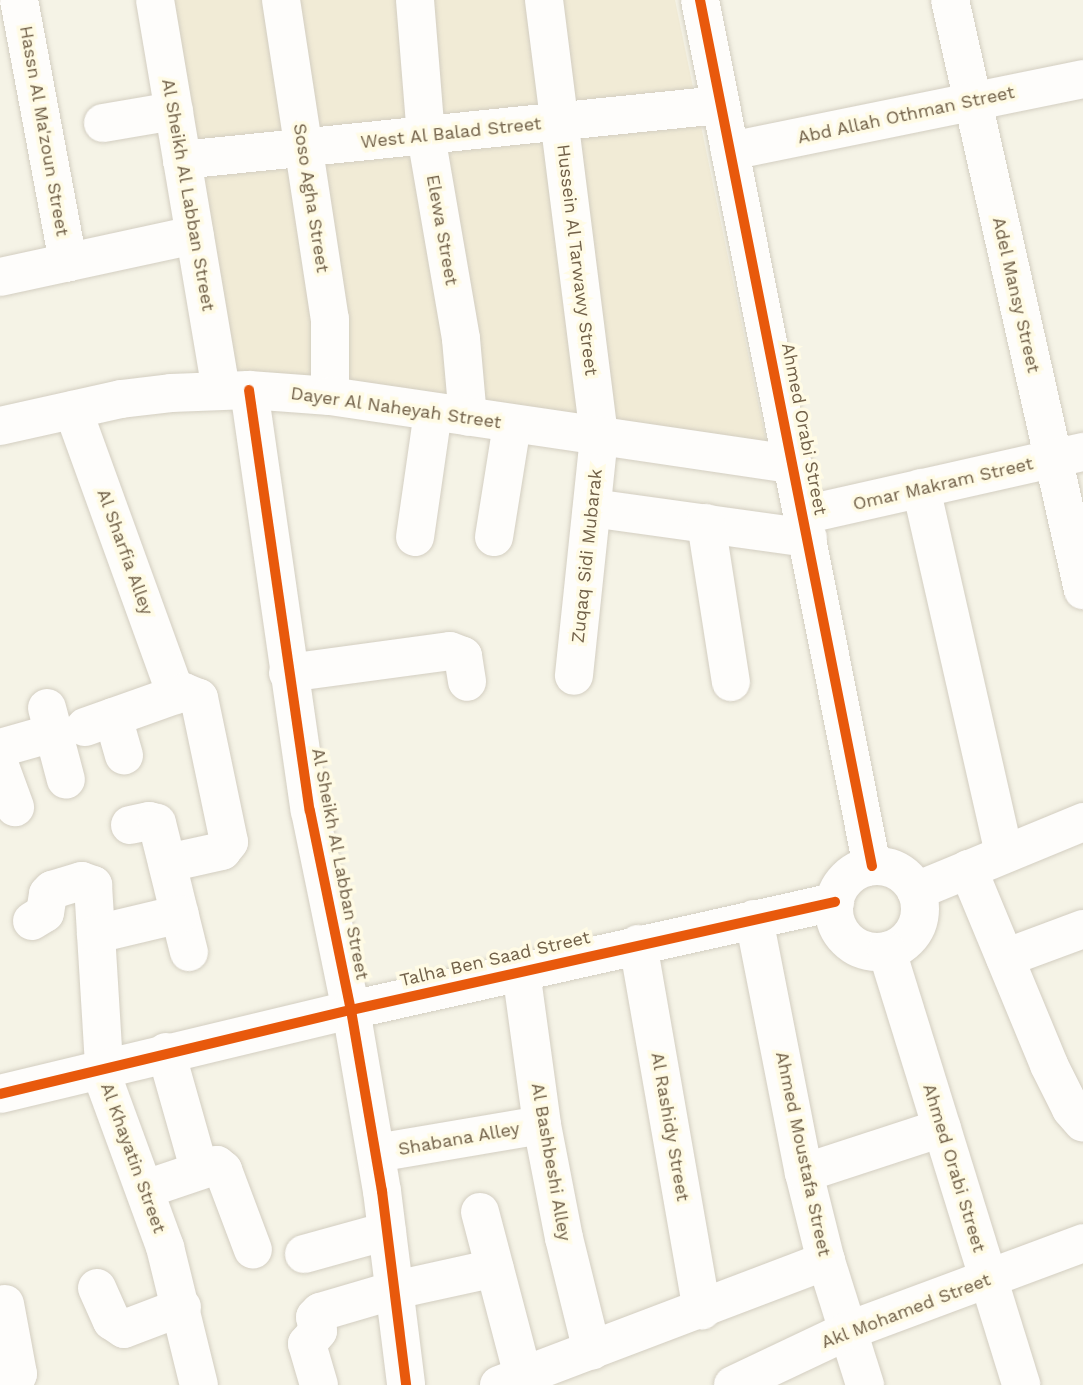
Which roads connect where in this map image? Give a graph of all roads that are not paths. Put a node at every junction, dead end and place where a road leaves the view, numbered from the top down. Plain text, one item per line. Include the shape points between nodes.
1 (19, 0) edge
2 (155, 0) edge
3 (281, 0) edge
4 (415, 0) edge
5 (544, 0) edge
6 (699, 0) edge
7 (950, 0) edge
8 (1083, 79) edge
9 (973, 102) junction
10 (720, 105) junction
11 (174, 111) junction
12 (560, 122) junction
13 (103, 123) dead end
14 (426, 136) junction
15 (302, 148) junction
16 (730, 151) junction
17 (182, 160) junction
18 (195, 235) junction
19 (68, 262) junction
20 (0, 277) edge
21 (235, 390) junction
22 (330, 396) junction
23 (73, 410) junction
24 (451, 414) junction
25 (512, 424) junction
26 (0, 426) edge
27 (599, 437) junction
28 (1068, 456) edge
29 (793, 464) junction
30 (921, 488) junction
31 (592, 508) junction
32 (706, 523) junction
33 (806, 526) junction
34 (415, 537) dead end
35 (494, 537) dead end
36 (1083, 590) edge
37 (288, 673) junction
38 (574, 676) dead end
39 (467, 682) dead end
40 (731, 682) dead end
41 (176, 695) junction
42 (74, 721) junction
43 (0, 748) edge
44 (124, 755) dead end
45 (0, 766) edge
46 (66, 780) dead end
47 (15, 807) dead end
48 (1083, 822) edge
49 (130, 825) dead end
50 (1004, 853) junction
51 (167, 863) junction
52 (872, 866) junction
53 (968, 869) junction
54 (916, 891) junction
55 (835, 902) junction
56 (180, 914) junction
57 (754, 919) junction
58 (32, 921) dead end
59 (1083, 929) edge
60 (96, 934) junction
61 (638, 944) junction
62 (887, 951) junction
63 (189, 952) dead end
64 (1004, 958) junction
65 (521, 971) junction
66 (351, 1010) junction
67 (166, 1052) junction
68 (102, 1069) junction
69 (0, 1094) edge
70 (1083, 1123) edge
71 (542, 1125) junction
72 (942, 1128) junction
73 (376, 1153) junction
74 (199, 1169) junction
75 (804, 1173) junction
76 (146, 1189) junction
77 (480, 1212) dead end
78 (387, 1231) junction
79 (1083, 1243) edge
80 (253, 1250) dead end
81 (303, 1254) dead end
82 (826, 1261) junction
83 (495, 1268) junction
84 (988, 1278) junction
85 (97, 1288) dead end
86 (396, 1290) junction
87 (5, 1304) dead end
88 (182, 1307) junction
89 (702, 1310) junction
90 (847, 1331) junction
91 (592, 1350) junction
92 (511, 1380) edge
93 (13, 1385) edge
94 (199, 1385) edge
95 (319, 1385) edge
96 (406, 1385) edge
97 (733, 1385) edge
98 (865, 1385) edge
99 (1021, 1385) edge

1 - 19 street, Hassn Al Ma'zoun Street
2 - 11 street, Al Sheikh Al Labban Street
3 - 15 street, Soso Agha Street
4 - 14 street, Elewa Street
5 - 12 street, Hussein Al Tarwawy Street
6 - 10 street, Ahmed Orabi Street
7 - 9 street, Adel Mansy Street
8 - 9 street, Abd Allah Othman Street
9 - 16 street, Abd Allah Othman Street
9 - 28 street, Adel Mansy Street
10 - 12 street, West Al Balad Street
10 - 16 street, Ahmed Orabi Street
11 - 13 street
11 - 17 street, Al Sheikh Al Labban Street
12 - 14 street, West Al Balad Street
12 - 27 street, Hussein Al Tarwawy Street
14 - 15 street, West Al Balad Street
14 - 24 street, Elewa Street via 461,339
15 - 17 street, West Al Balad Street
15 - 22 street, Soso Agha Street via 330,319
16 - 29 street, Ahmed Orabi Street
17 - 18 street, Al Sheikh Al Labban Street
18 - 19 street
18 - 21 street, Al Sheikh Al Labban Street
19 - 20 street
21 - 22 street, Dayer Al Naheyah Street
21 - 23 street, Dayer Al Naheyah Street via 171,393
21 - 37 street, Al Sheikh Al Labban Street
22 - 24 street, Dayer Al Naheyah Street
23 - 26 street, Dayer Al Naheyah Street
23 - 41 street, Al Sharfia Alley
24 - 25 street, Dayer Al Naheyah Street
24 - 34 street, Elewa Street
25 - 27 street, Dayer Al Naheyah Street
25 - 35 street
27 - 29 street, Dayer Al Naheyah Street
27 - 31 street, Zuqaq Sidi Mubarak
28 - 30 street, Omar Makram Street
28 - 36 street, Adel Mansy Street
29 - 33 street, Ahmed Orabi Street
30 - 33 street, Omar Makram Street
30 - 50 street
31 - 32 street
31 - 38 street, Zuqaq Sidi Mubarak
32 - 33 street
32 - 40 street
33 - 52 street, Ahmed Orabi Street
37 - 39 street via 450,651 463,656
37 - 66 street, Al Sheikh Al Labban Street via 310,811
41 - 42 street
41 - 51 street via 192,693 203,705 229,842 222,851
42 - 43 street
42 - 44 street
42 - 46 street
45 - 47 street
48 - 50 street
49 - 51 street via 157,823
50 - 53 street
51 - 56 street
52 - 54 street via 898,871
52 - 55 street via 847,878
53 - 54 street
53 - 64 street
54 - 62 street via 916,928
55 - 57 street, Talha Ben Saad Street
55 - 62 street via 835,919 842,935 871,952
56 - 60 street
56 - 63 street
57 - 61 street, Talha Ben Saad Street
57 - 75 street, Ahmed Moustafa Street
58 - 60 street, Al Khayatin Street via 45,913 52,890 88,881 93,885
59 - 64 street
60 - 68 street, Al Khayatin Street
61 - 65 street, Talha Ben Saad Street
61 - 89 street, Al Rashidy Street
62 - 72 street, Ahmed Orabi Street
64 - 70 street via 1049,1065
65 - 66 street, Talha Ben Saad Street
65 - 71 street, Al Bashbeshi Alley
66 - 67 street, Talha Ben Saad Street
66 - 73 street, Al Sheikh Al Labban Street
67 - 68 street, Talha Ben Saad Street
67 - 74 street
68 - 69 street, Talha Ben Saad Street
68 - 76 street, Al Khayatin Street
71 - 73 street, Shabana Alley
71 - 91 street, Al Bashbeshi Alley
72 - 75 street
72 - 84 street, Ahmed Orabi Street
73 - 78 street, Al Sheikh Al Labban Street
74 - 76 street
74 - 80 street via 212,1164 223,1170
75 - 82 street, Ahmed Moustafa Street
76 - 88 street, Al Khayatin Street
77 - 83 street
78 - 81 street
78 - 86 street, Al Sheikh Al Labban Street
79 - 84 street, Akl Mohamed Street
82 - 89 street
82 - 90 street, Ahmed Moustafa Street
83 - 86 street
83 - 92 street
84 - 90 street, Akl Mohamed Street
84 - 99 street, Ahmed Orabi Street
85 - 88 street via 112,1321 124,1329
86 - 95 street via 317,1314 318,1331 307,1346
86 - 96 street, Al Sheikh Al Labban Street
87 - 93 street via 18,1374
88 - 94 street, Al Khayatin Street
89 - 91 street
90 - 97 street, Akl Mohamed Street
90 - 98 street, Ahmed Moustafa Street
91 - 92 street

